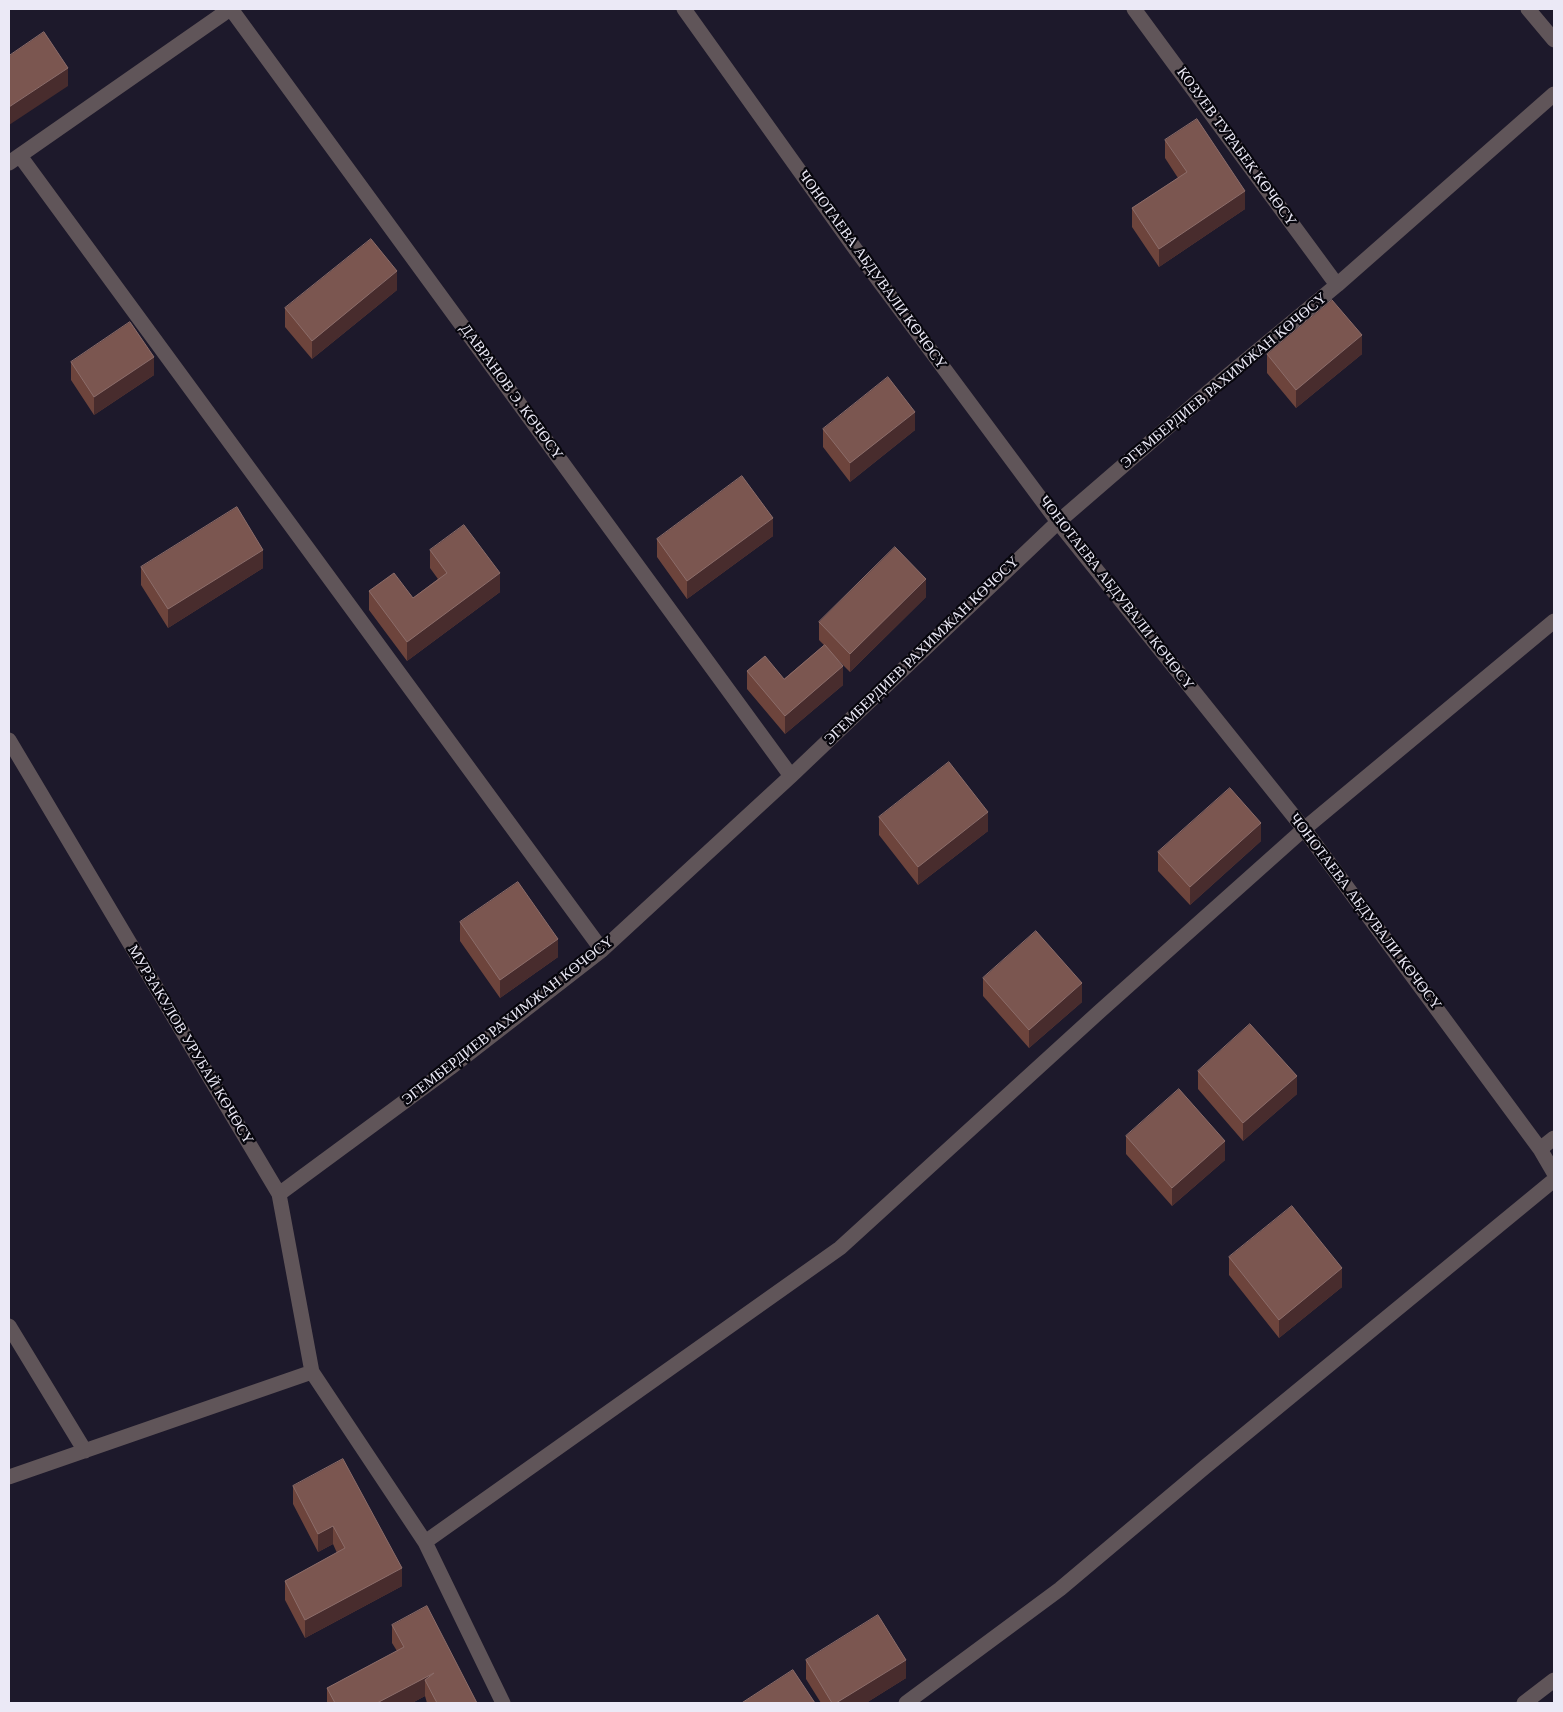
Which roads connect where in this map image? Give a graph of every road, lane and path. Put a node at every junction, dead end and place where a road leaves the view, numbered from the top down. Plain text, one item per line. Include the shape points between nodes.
1 (231, 9) edge
2 (684, 9) edge
3 (1134, 9) edge
4 (1528, 9) edge
5 (1554, 40) edge
6 (1554, 94) edge
7 (14, 159) edge
8 (1337, 285) junction
9 (1058, 522) junction
10 (1554, 621) edge
11 (9, 740) edge
12 (791, 776) junction
13 (1304, 829) junction
14 (602, 950) junction
15 (1554, 1138) edge
16 (1540, 1149) junction
17 (1554, 1173) edge
18 (1554, 1180) edge
19 (279, 1194) junction
20 (9, 1326) edge
21 (312, 1372) junction
22 (85, 1451) junction
23 (9, 1477) edge
24 (425, 1542) junction
25 (1554, 1680) edge
26 (503, 1703) edge
27 (906, 1703) edge
28 (1524, 1703) edge

1 - 7 street
1 - 12 street, ДАВРАНОВ Э. КӨЧӨСҮ
2 - 9 street, ЧОНОТАЕВА АБДУВАЛИ КӨЧӨСҮ via 856,250
3 - 8 street, КОЗУЕВ ТУРАБЕК КӨЧӨСҮ
4 - 5 street
6 - 8 street, ЭГЕМБЕРДИЕВ РАХИМЖАН КӨЧӨСҮ
7 - 14 street
8 - 9 street, ЭГЕМБЕРДИЕВ РАХИМЖАН КӨЧӨСҮ
9 - 12 street, ЭГЕМБЕРДИЕВ РАХИМЖАН КӨЧӨСҮ
9 - 13 street, ЧОНОТАЕВА АБДУВАЛИ КӨЧӨСҮ
10 - 13 street
11 - 19 street, МУРЗАКУЛОВ УРУБАЙ КӨЧӨСҮ
12 - 14 street, ЭГЕМБЕРДИЕВ РАХИМЖАН КӨЧӨСҮ
13 - 16 street, ЧОНОТАЕВА АБДУВАЛИ КӨЧӨСҮ
13 - 24 street via 840,1248
14 - 19 street, ЭГЕМБЕРДИЕВ РАХИМЖАН КӨЧӨСҮ via 450,1068
15 - 16 street
16 - 17 street, ЧОНОТАЕВА АБДУВАЛИ КӨЧӨСҮ
18 - 27 street via 1060,1588
19 - 21 street, МУРЗАКУЛОВ УРУБАЙ КӨЧӨСҮ
20 - 22 street
21 - 22 street
21 - 24 street
22 - 23 street
24 - 26 street
25 - 28 street

